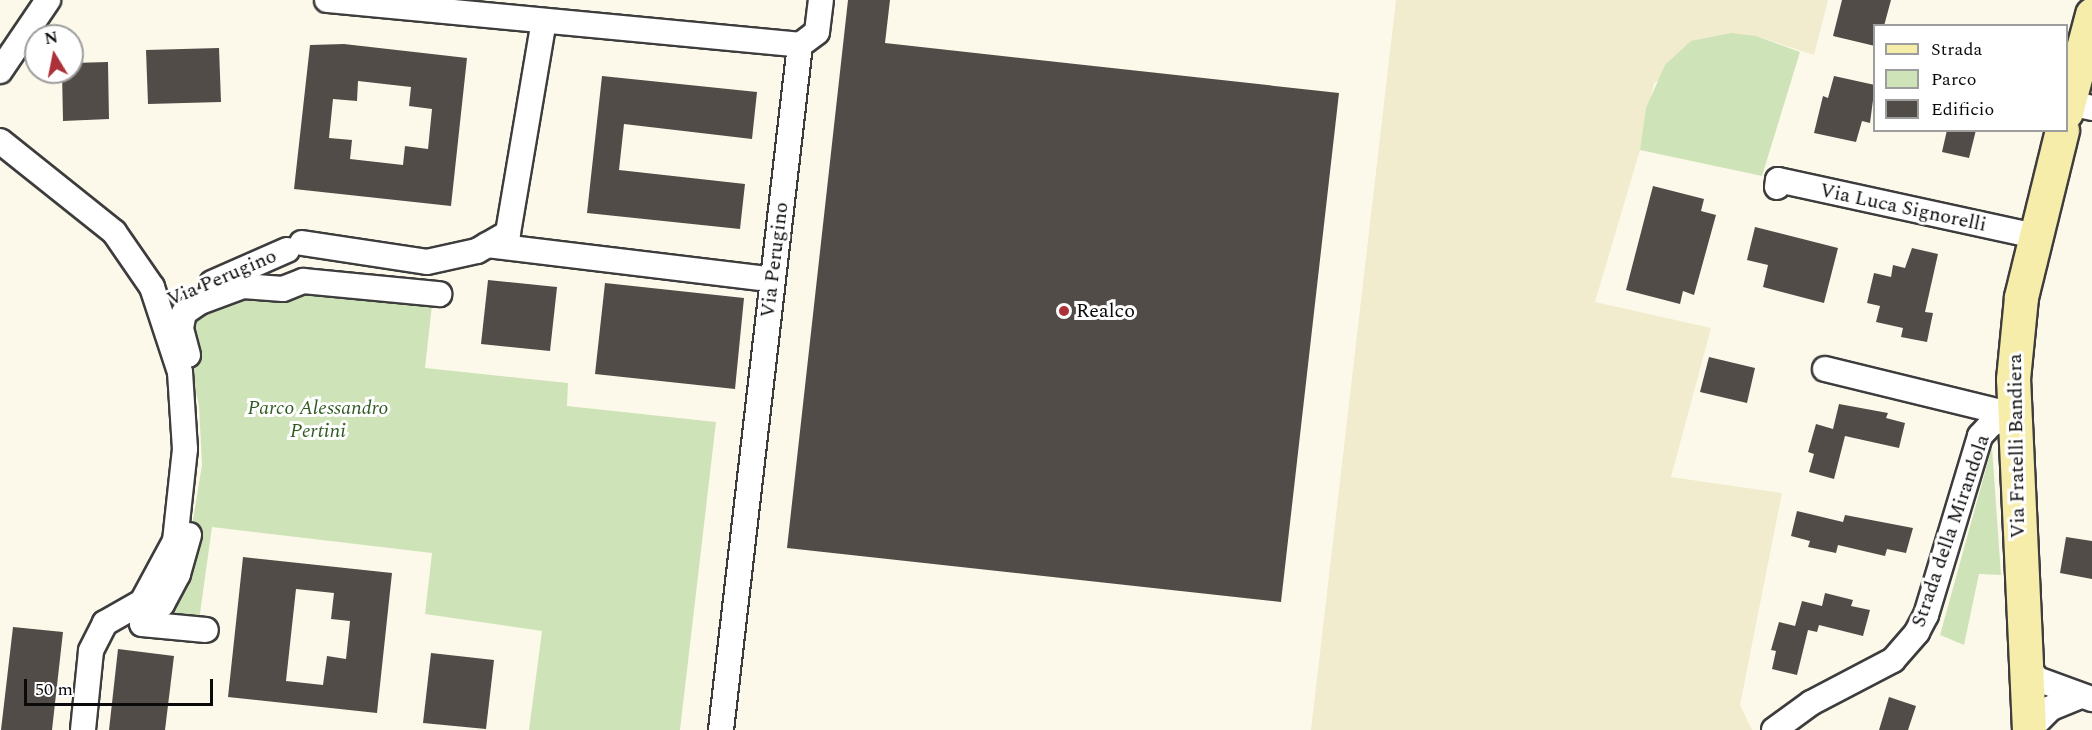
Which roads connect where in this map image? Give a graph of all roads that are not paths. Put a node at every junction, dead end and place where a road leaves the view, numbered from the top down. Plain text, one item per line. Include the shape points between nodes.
1 (48, 0) edge
2 (327, 0) edge
3 (821, 0) edge
4 (2092, 14) edge
5 (544, 21) junction
6 (800, 45) junction
7 (0, 71) edge
8 (2072, 113) edge
9 (2066, 132) edge
10 (0, 141) edge
11 (1777, 187) dead end
12 (2034, 236) junction
13 (487, 245) junction
14 (759, 279) dead end
15 (439, 294) dead end
16 (158, 306) junction
17 (1825, 369) dead end
18 (2013, 415) junction
19 (206, 630) dead end
20 (2025, 663) junction
21 (2086, 698) edge
22 (83, 730) edge
23 (721, 730) edge
24 (1774, 730) edge
25 (2029, 730) edge

1 - 7 street
2 - 5 street
3 - 6 street via 817,32
4 - 8 street, Via Fratelli Bandiera
5 - 6 street
5 - 13 street, Via Perugino via 508,233
6 - 23 street, Via Perugino
9 - 12 street, Via Fratelli Bandiera
10 - 16 street via 114,232 152,287
11 - 12 street, Via Luca Signorelli via 1778,180
12 - 18 street, Via Fratelli Bandiera via 2014,347
13 - 14 street, Via Perugino
13 - 16 street, Via Perugino via 477,251 427,262 294,247
15 - 19 street, Via Perugino via 303,281 283,289 243,286 200,302 184,313 181,328 197,406 200,464 178,574 162,604 142,624
16 - 22 street via 180,372 185,448 175,541 142,602 105,623 91,651
17 - 18 street
18 - 20 street, Via Fratelli Bandiera
18 - 24 street, Strada della Mirandola via 1991,424 1980,436 1926,615 1906,646 1877,670 1811,703
20 - 21 street via 2037,680
20 - 25 street, Via Fratelli Bandiera
21 - 25 street via 2051,708

